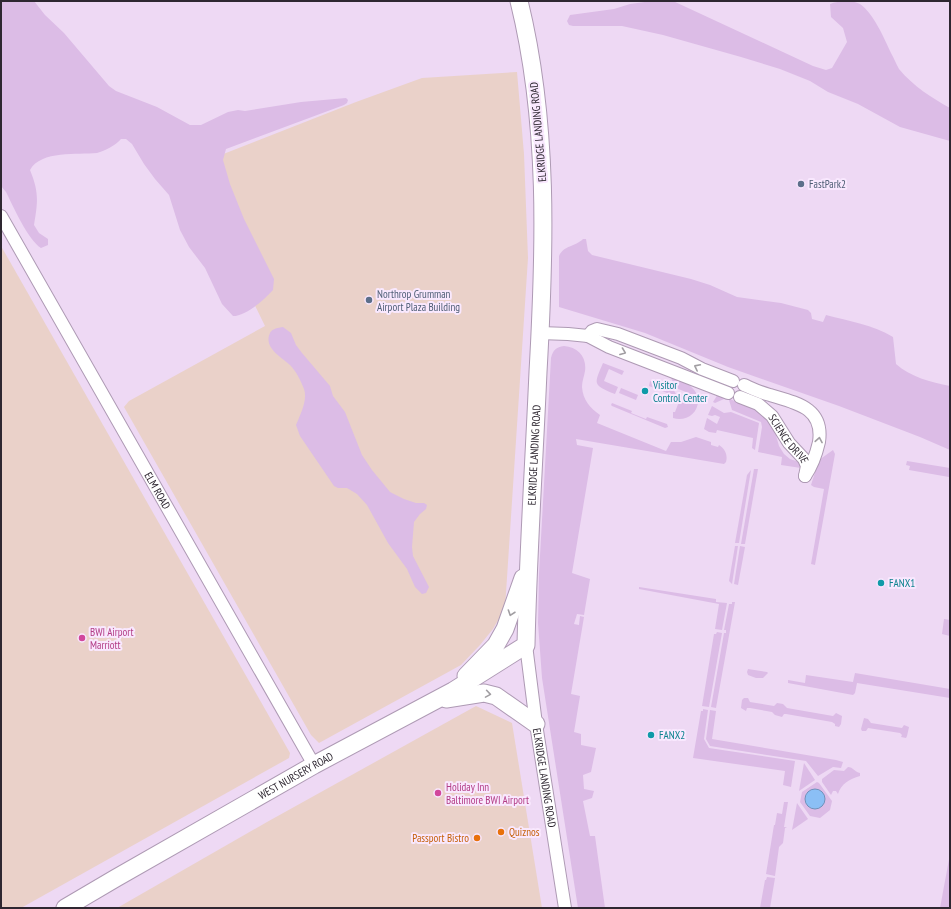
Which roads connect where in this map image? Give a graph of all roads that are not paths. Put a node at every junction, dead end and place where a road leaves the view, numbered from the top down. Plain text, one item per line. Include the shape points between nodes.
1 (519, 1) edge
2 (1, 216) edge
3 (540, 333) junction
4 (588, 336) junction
5 (528, 562) junction
6 (526, 645) junction
7 (453, 691) junction
8 (436, 700) junction
9 (536, 724) junction
10 (314, 765) junction
11 (65, 908) edge
12 (565, 908) edge

1 - 3 main road, ELKRIDGE LANDING ROAD via 538,111 543,188 544,264
2 - 10 street, ELM ROAD
3 - 4 street, SCIENCE DRIVE
3 - 5 main road, ELKRIDGE LANDING ROAD
4 -> 4 street, SCIENCE DRIVE via 609,347 758,404 772,416 792,447 804,459 807,466 805,476 813,462 820,433 810,410 702,370 681,358 618,334 597,330
5 - 6 main road, ELKRIDGE LANDING ROAD
5 -> 7 main road via 505,629 496,645
6 - 7 main road, WEST NURSERY ROAD
6 - 9 street, ELKRIDGE LANDING ROAD
7 - 8 main road, WEST NURSERY ROAD
8 -> 9 main road via 490,694 508,703
8 - 10 main road, WEST NURSERY ROAD
9 - 12 street, ELKRIDGE LANDING ROAD
10 - 11 main road, WEST NURSERY ROAD

